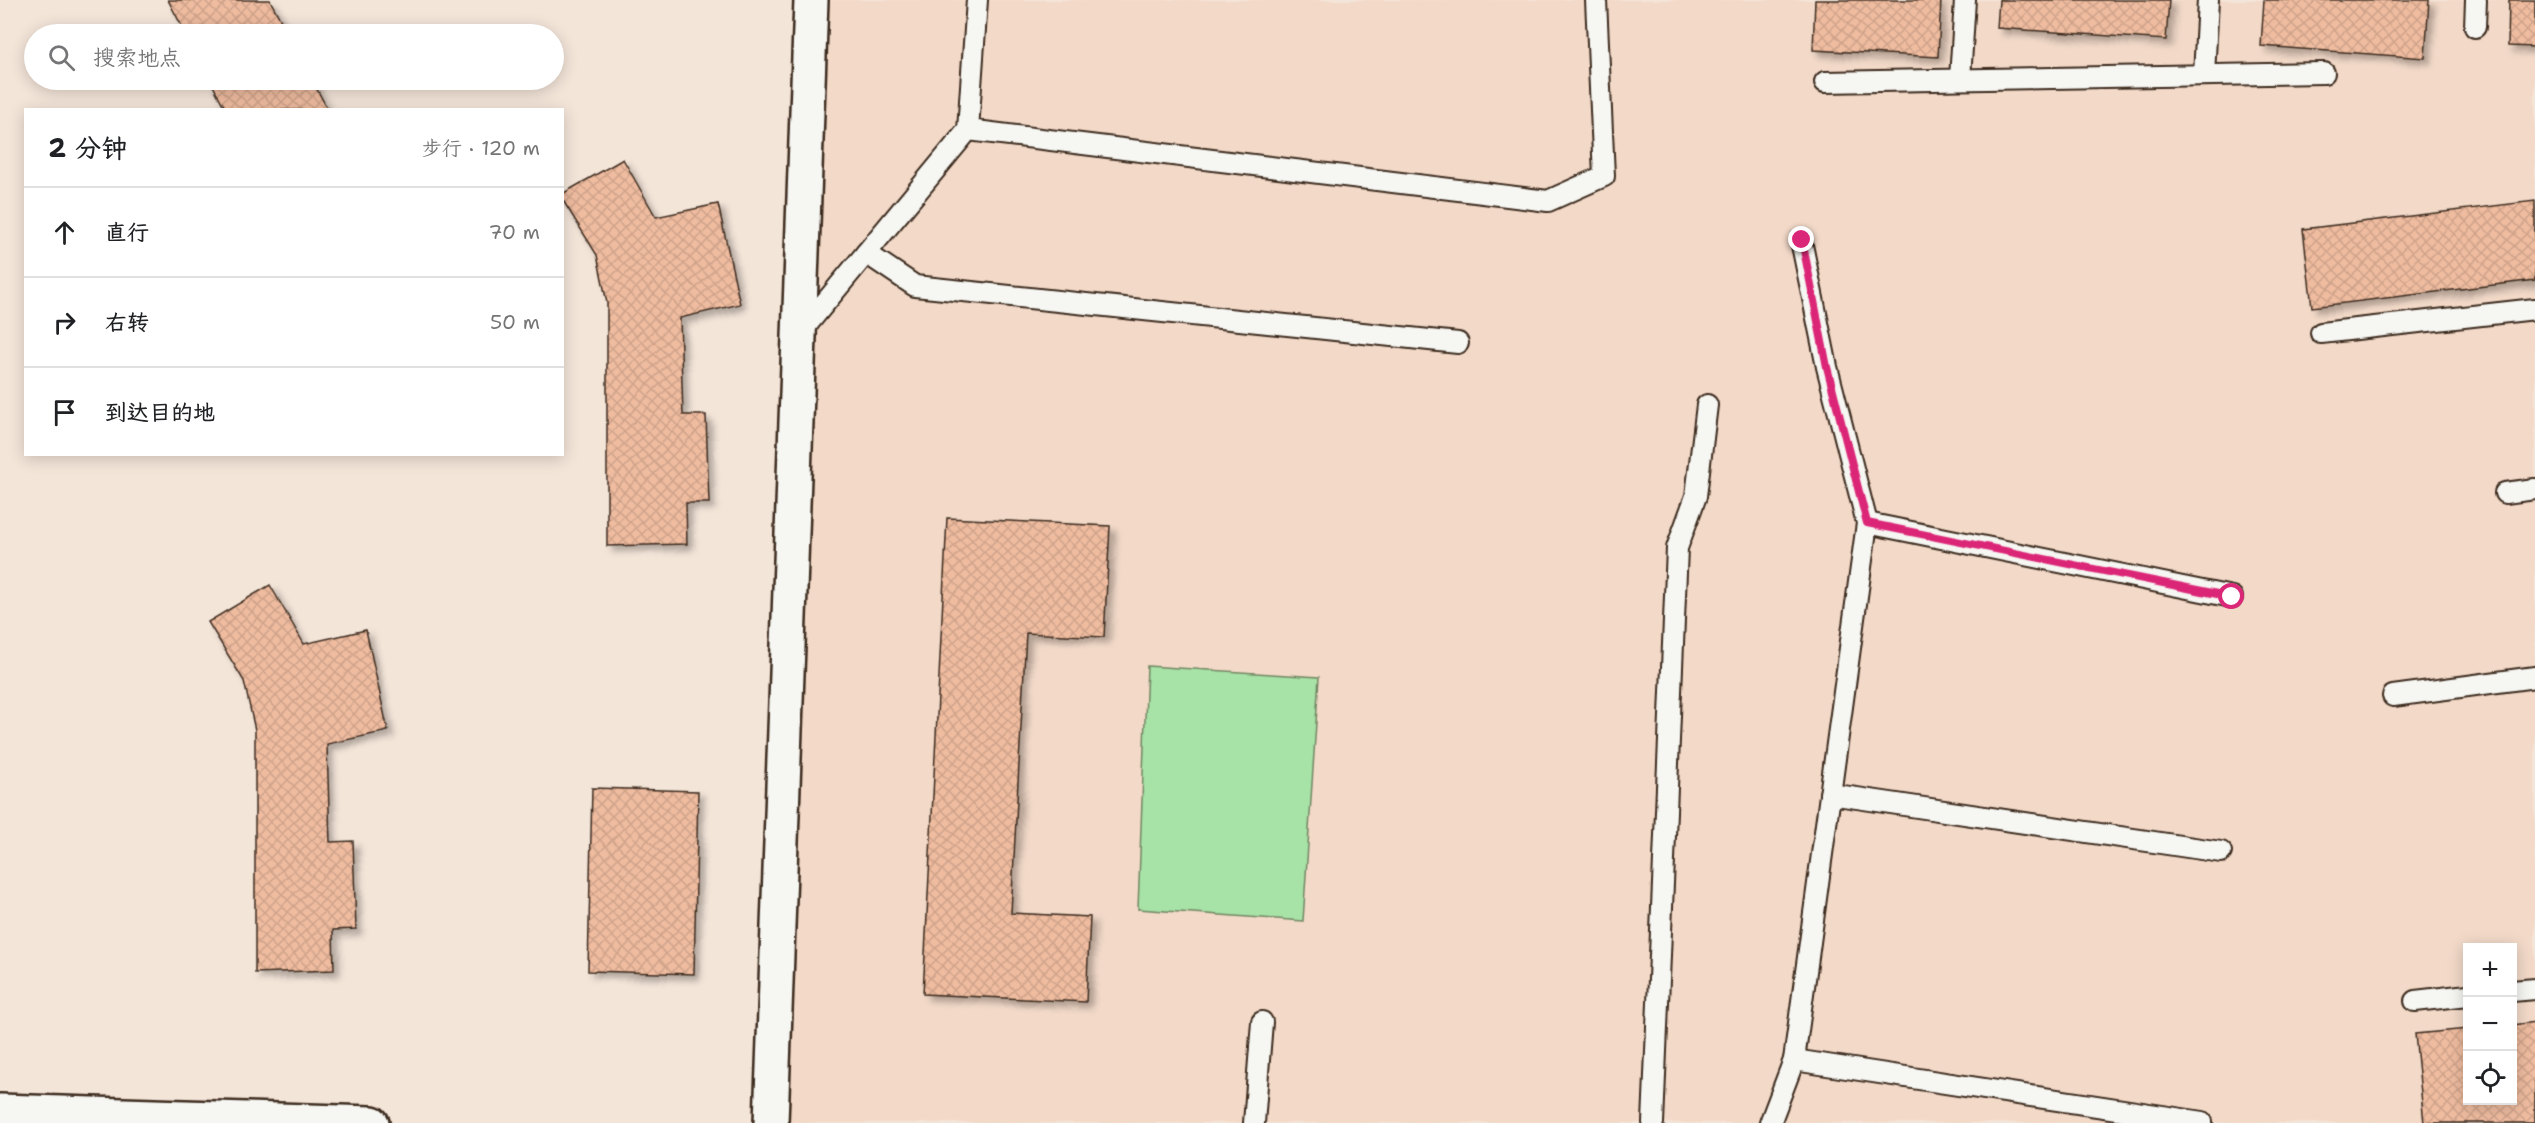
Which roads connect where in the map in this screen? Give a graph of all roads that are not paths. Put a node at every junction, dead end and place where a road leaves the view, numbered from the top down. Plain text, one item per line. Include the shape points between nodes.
1 (812, 0) edge
2 (977, 0) edge
3 (1596, 0) edge
4 (1965, 0) edge
5 (2208, 0) edge
6 (2476, 0) edge
7 (2475, 27) dead end
8 (2324, 73) dead end
9 (2204, 75) junction
10 (1960, 79) junction
11 (1825, 82) dead end
12 (968, 130) junction
13 (1802, 240) dead end
14 (866, 253) junction
15 (2535, 309) edge
16 (800, 333) junction
17 (2321, 333) dead end
18 (1458, 343) dead end
19 (1707, 405) dead end
20 (2535, 489) edge
21 (2505, 493) dead end
22 (1867, 523) junction
23 (2232, 597) dead end
24 (2535, 677) edge
25 (2392, 696) dead end
26 (1830, 794) junction
27 (2221, 852) dead end
28 (2535, 989) edge
29 (2517, 991) edge
30 (2463, 995) edge
31 (2415, 1000) dead end
32 (1262, 1022) dead end
33 (1794, 1060) junction
34 (0, 1111) edge
35 (2202, 1122) edge
36 (372, 1123) edge
37 (771, 1123) edge
38 (1254, 1123) edge
39 (1653, 1123) edge
40 (1770, 1123) edge

1 - 16 street
2 - 12 lane
3 - 12 lane via 1604,176 1548,201
4 - 10 lane
5 - 9 lane
6 - 7 lane
8 - 9 lane
9 - 10 lane
10 - 11 lane
12 - 14 lane
13 - 22 lane via 1827,367
14 - 16 lane
14 - 18 lane via 915,286
15 - 17 lane
16 - 37 street
19 - 39 lane via 1696,496 1677,548
20 - 21 lane
22 - 23 lane
22 - 26 lane
24 - 25 lane
26 - 27 lane
26 - 33 lane
28 - 29 lane
30 - 31 lane
32 - 38 lane
33 - 35 lane
33 - 40 lane
34 - 36 street

